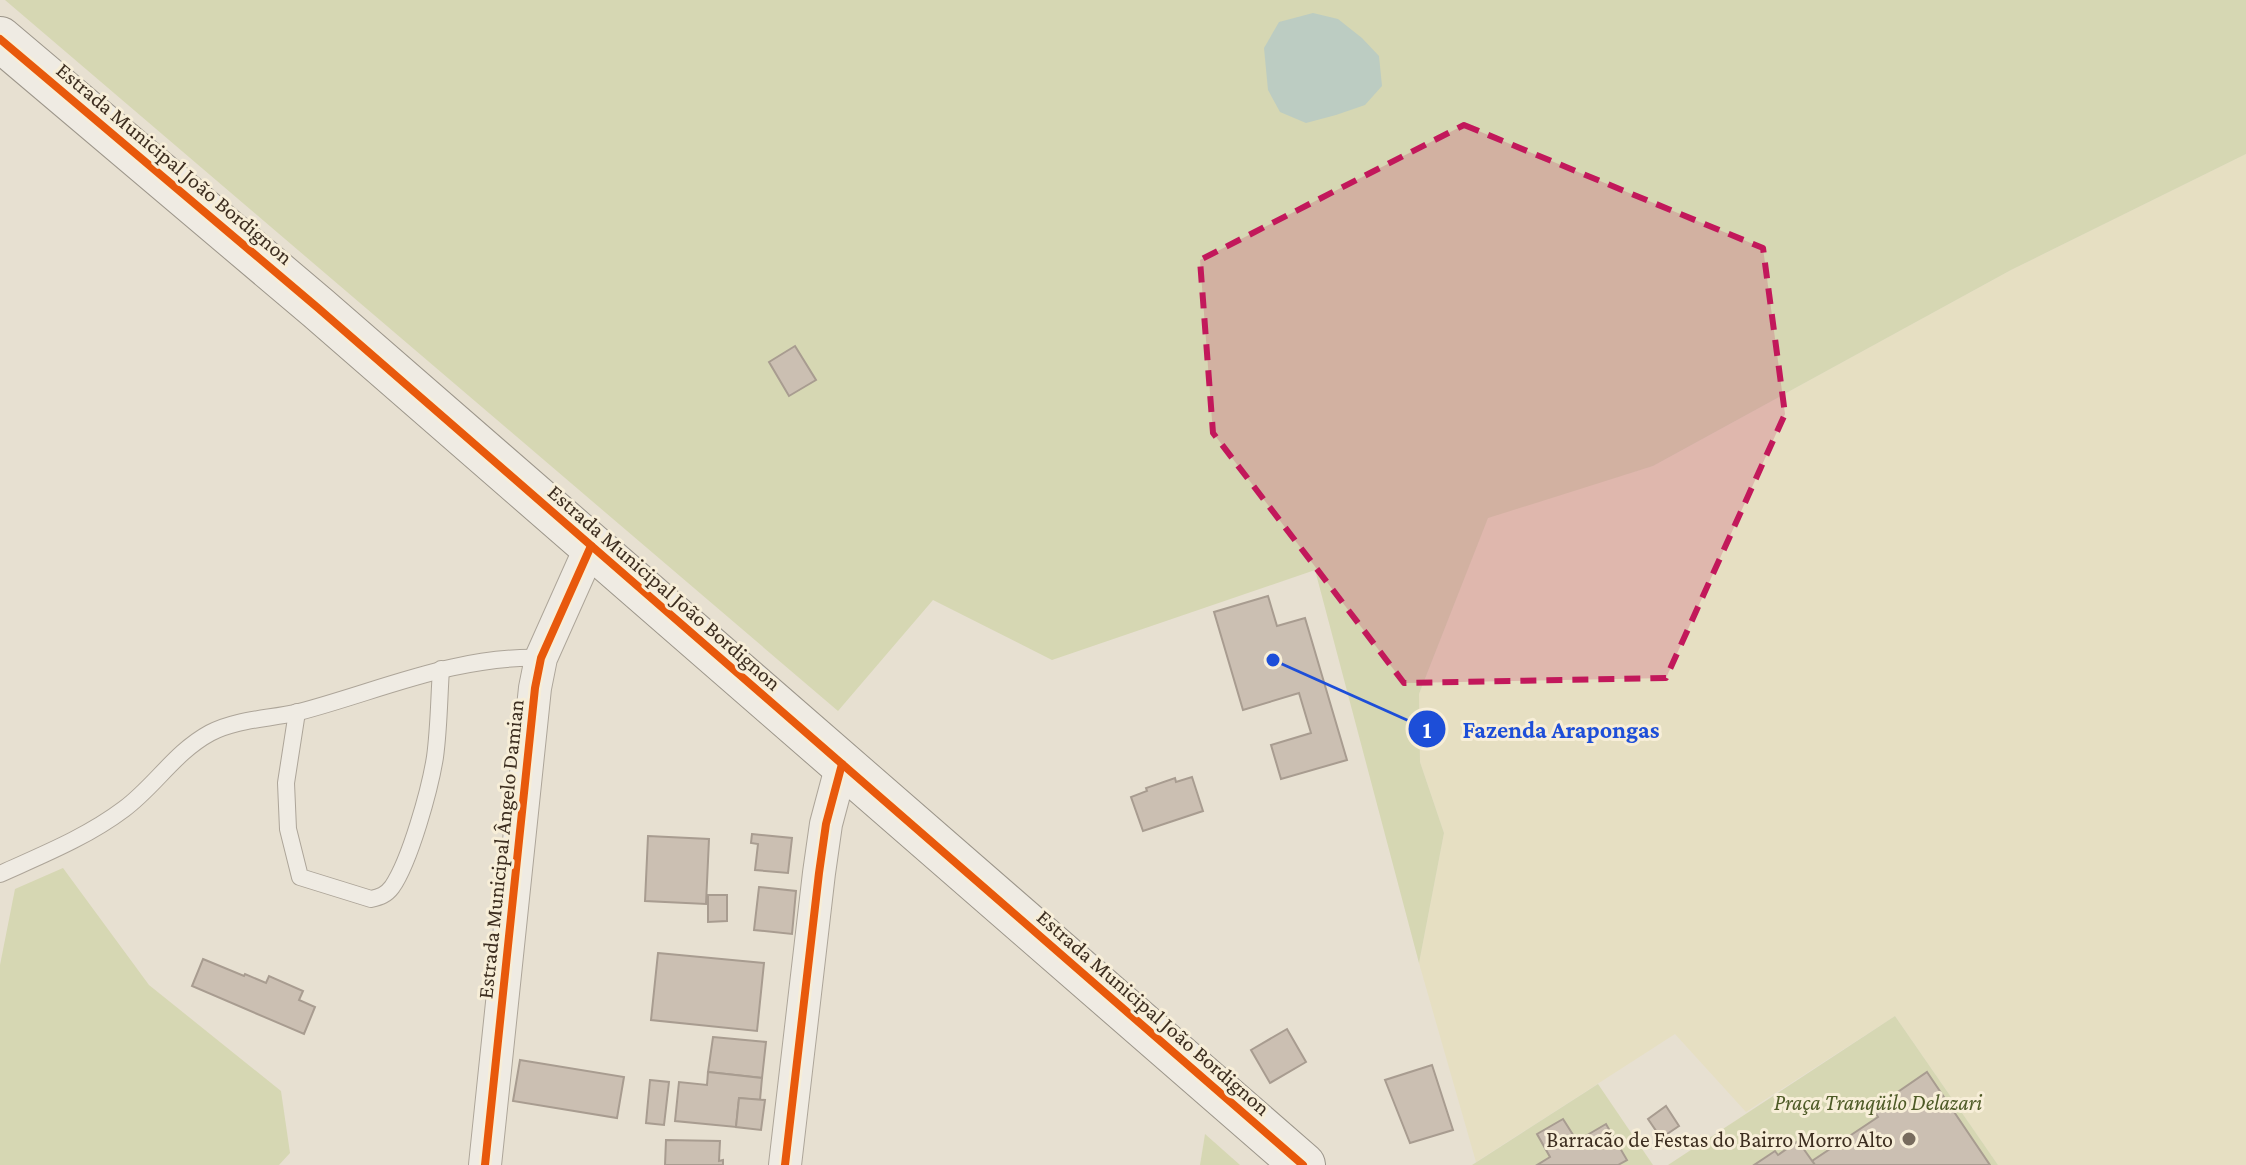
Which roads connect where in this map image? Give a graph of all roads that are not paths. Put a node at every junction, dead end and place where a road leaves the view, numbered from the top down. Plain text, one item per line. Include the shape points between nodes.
1 (0, 39) edge
2 (591, 546) junction
3 (541, 658) junction
4 (441, 669) junction
5 (297, 712) junction
6 (842, 764) junction
7 (0, 874) edge
8 (485, 1165) edge
9 (785, 1165) edge
10 (1303, 1165) edge

1 - 2 main road, Estrada Municipal João Bordignon
2 - 3 street, Estrada Municipal Ângelo Damian
2 - 6 main road, Estrada Municipal João Bordignon
3 - 4 lane
3 - 8 street, Estrada Municipal Ângelo Damian
4 - 5 lane
4 - 5 lane via 435,757 425,798 414,836 382,897 371,899 300,877 288,829 286,783
5 - 7 lane via 212,731 181,753 125,809
6 - 9 street via 819,873
6 - 10 main road, Estrada Municipal João Bordignon

